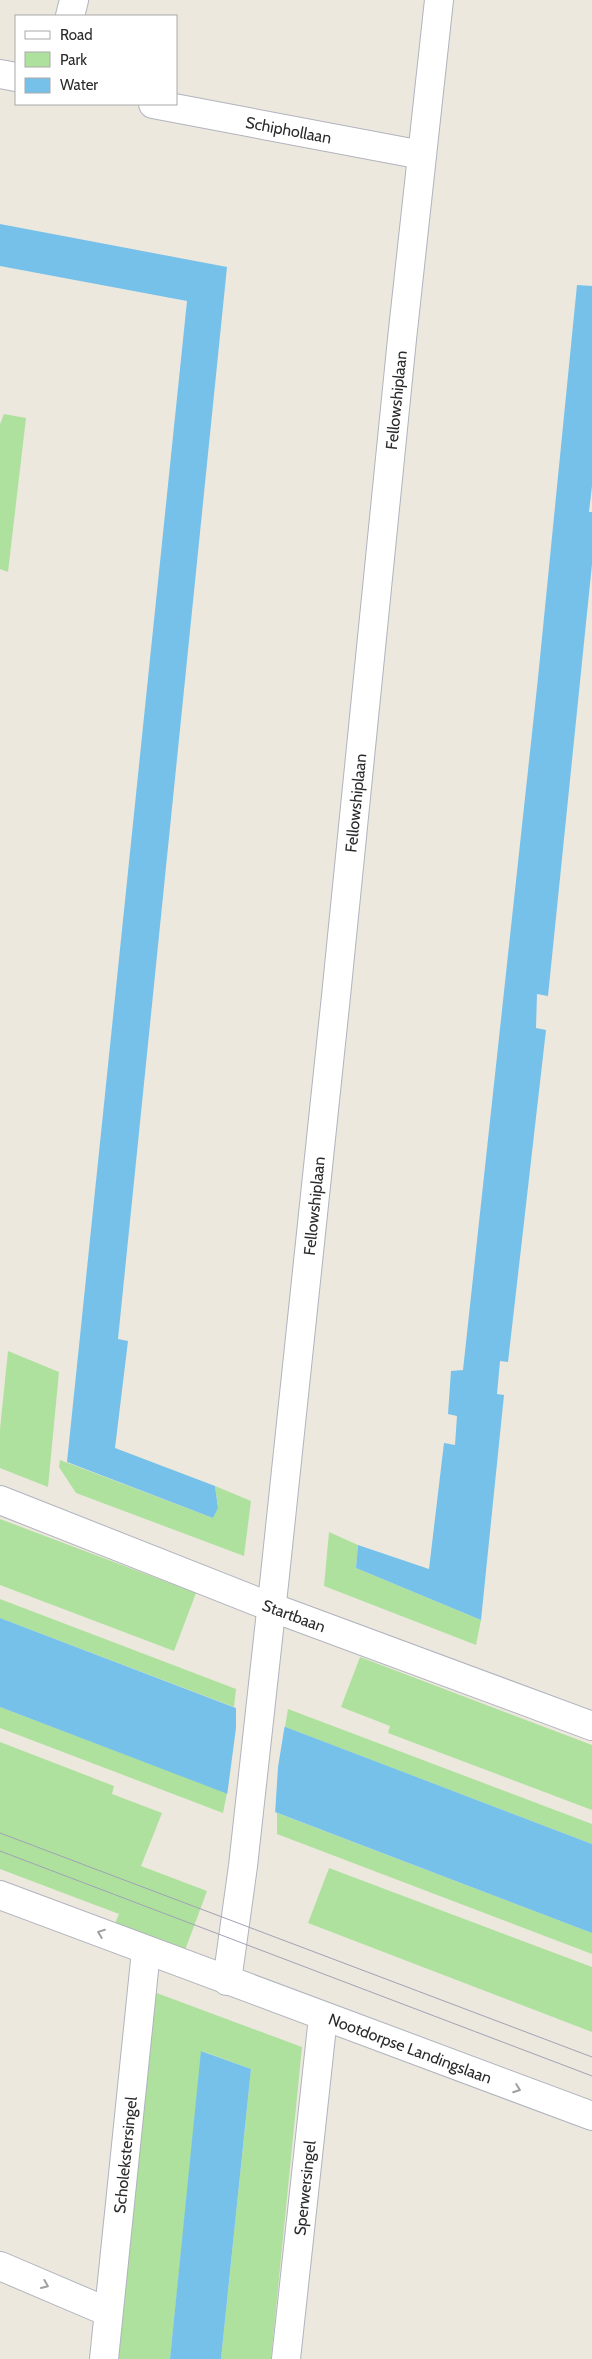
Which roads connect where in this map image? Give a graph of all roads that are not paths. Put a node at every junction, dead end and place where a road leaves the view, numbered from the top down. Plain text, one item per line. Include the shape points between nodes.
1 (74, 0) edge
2 (439, 0) edge
3 (70, 15) edge
4 (0, 74) edge
5 (15, 77) edge
6 (158, 105) edge
7 (422, 156) junction
8 (0, 1500) edge
9 (271, 1607) junction
10 (592, 1726) edge
11 (0, 1895) edge
12 (146, 1951) junction
13 (227, 1980) junction
14 (323, 2017) junction
15 (592, 2116) edge
16 (0, 2266) edge
17 (108, 2312) junction
18 (104, 2359) edge
19 (286, 2359) edge

1 - 3 street
2 - 7 street, Fellowshiplaan
4 - 5 street
6 - 7 street, Schiphollaan
7 - 9 street, Fellowshiplaan
8 - 9 street, Startbaan
9 - 10 street, Startbaan
9 - 13 street via 243,1866
12 -> 11 street, Nootdorpse Landingslaan
12 - 13 street, Nootdorpse Landingslaan
12 - 17 street, Scholekstersingel
13 - 14 street, Nootdorpse Landingslaan
14 -> 15 street, Nootdorpse Landingslaan
14 - 19 street, Sperwersingel
16 -> 17 street
17 - 18 street, Scholekstersingel

